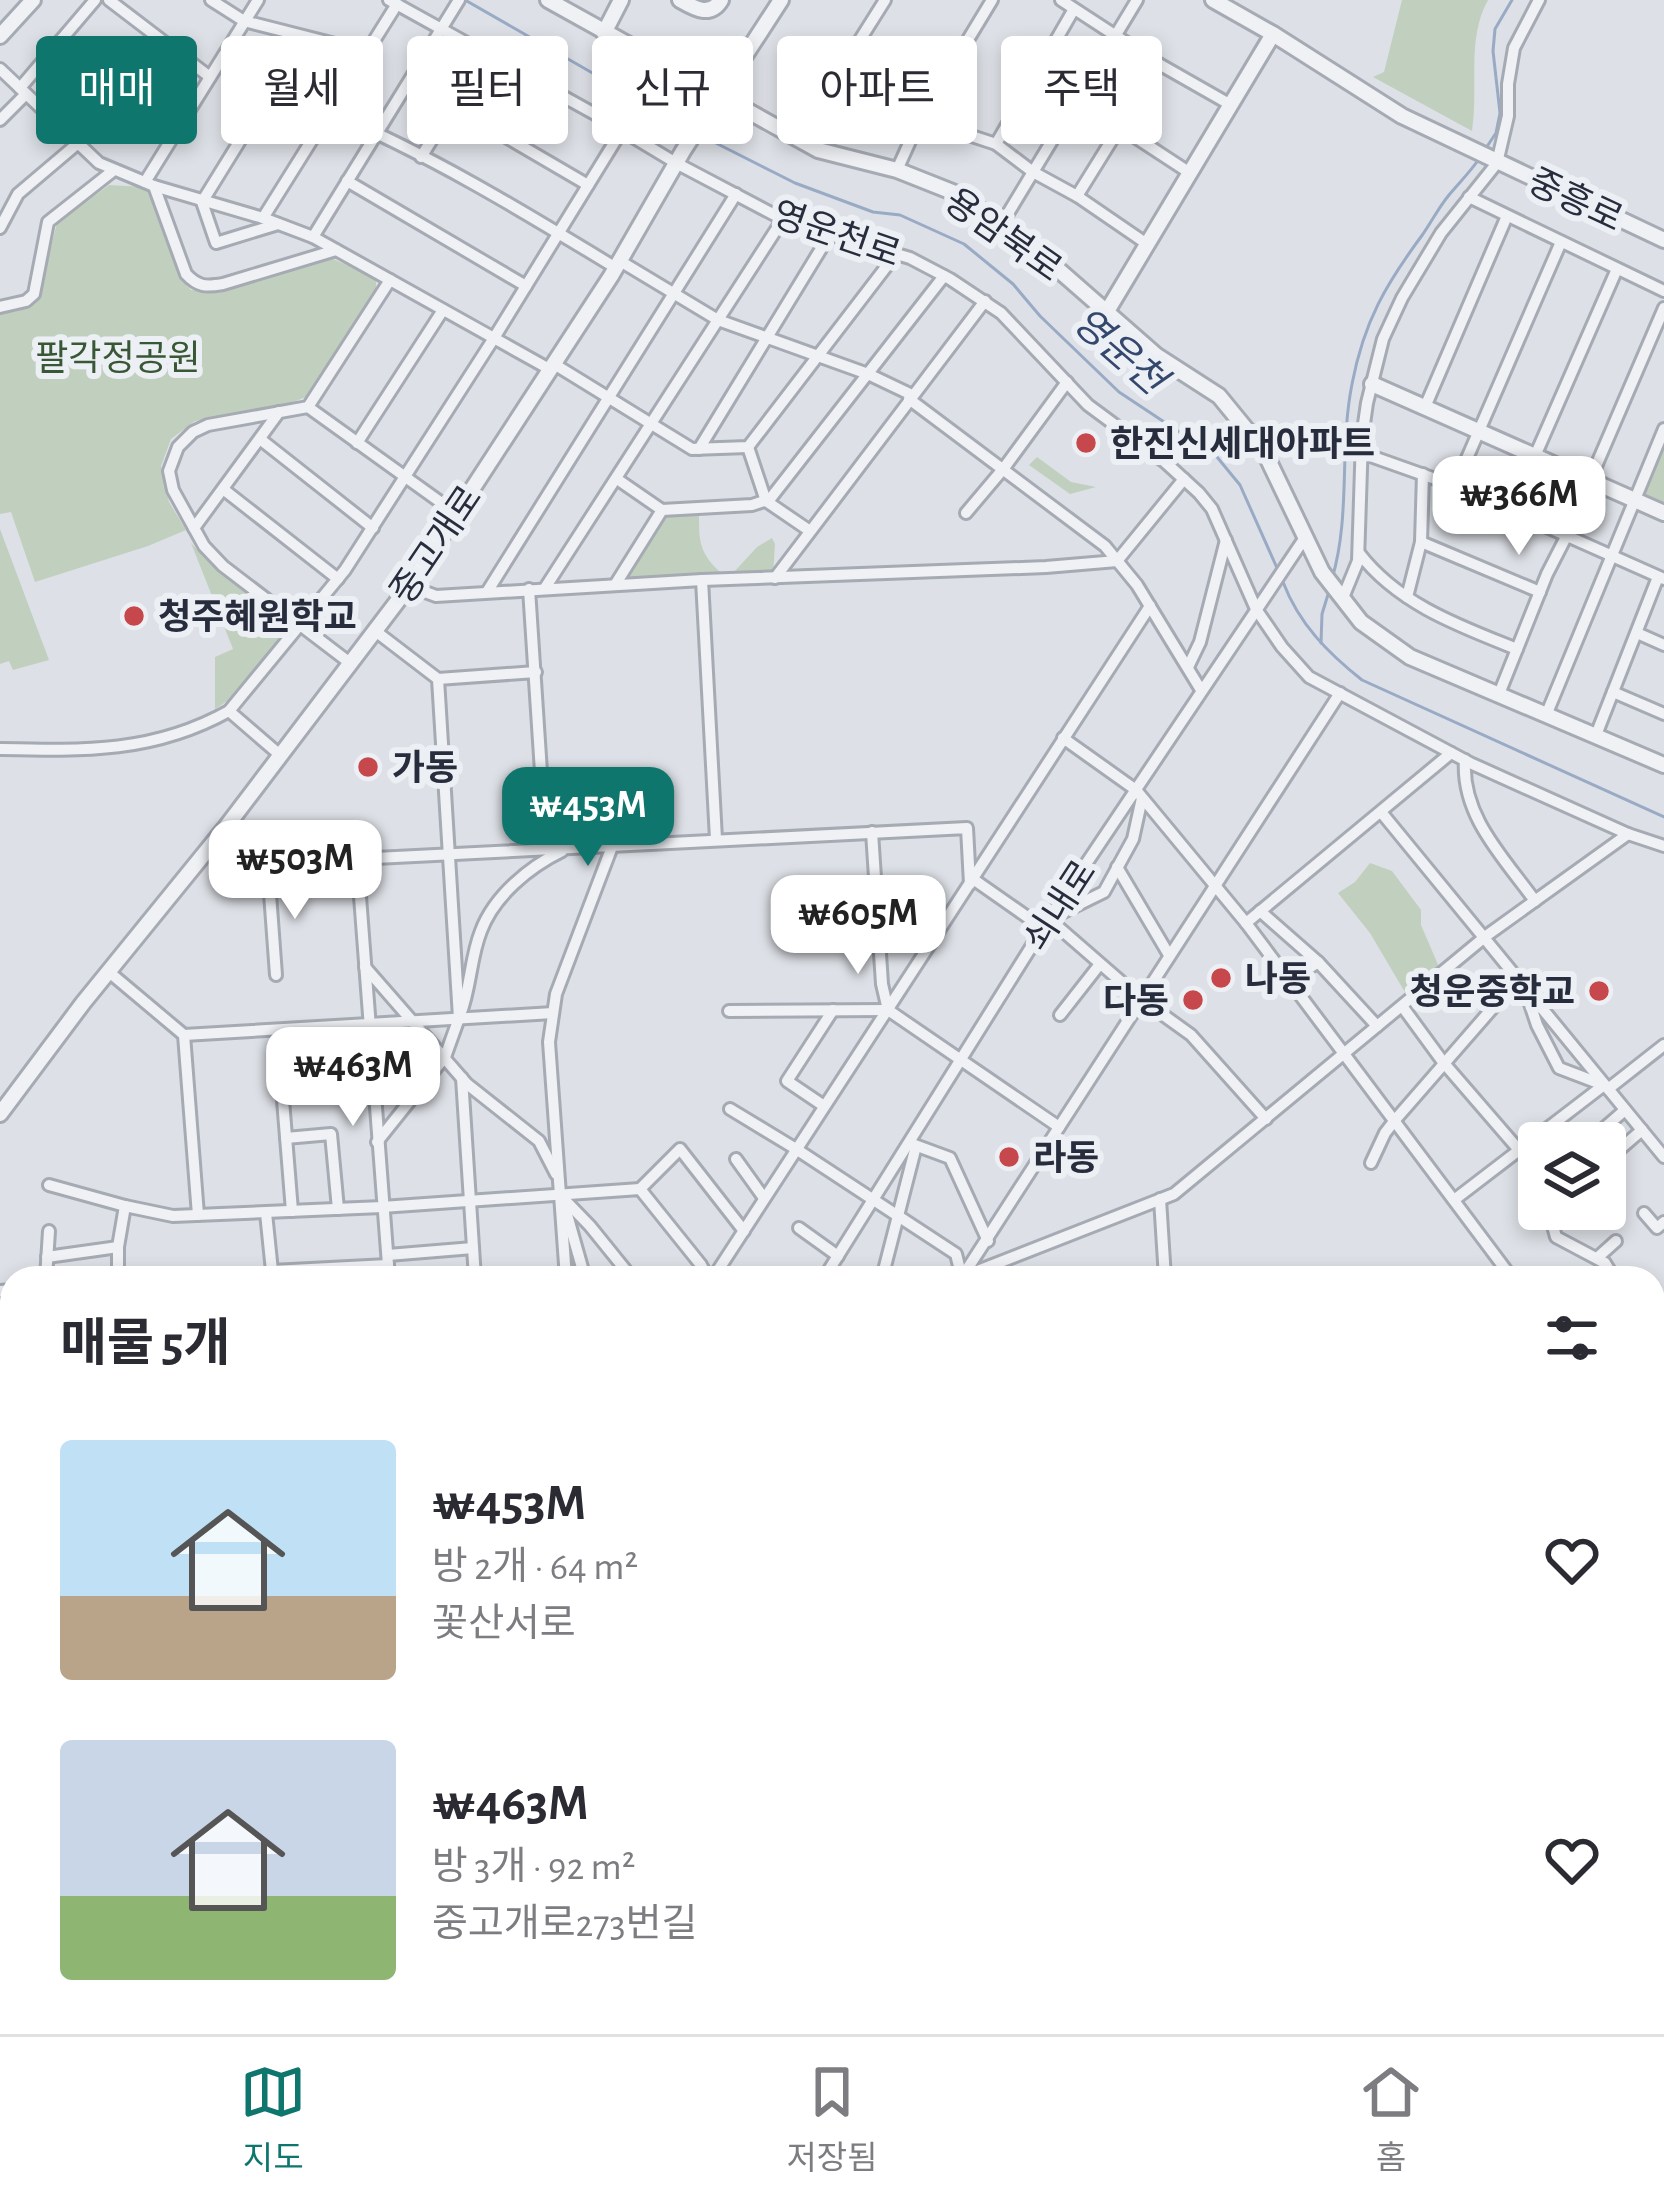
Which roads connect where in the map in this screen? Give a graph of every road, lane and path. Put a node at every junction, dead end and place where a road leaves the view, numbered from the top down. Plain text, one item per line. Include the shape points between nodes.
1 (33, 0) edge
2 (95, 0) edge
3 (109, 0) edge
4 (211, 0) edge
5 (257, 0) edge
6 (459, 0) edge
7 (548, 0) edge
8 (621, 0) edge
9 (680, 0) edge
10 (721, 0) edge
11 (781, 0) edge
12 (885, 0) edge
13 (992, 0) edge
14 (1061, 0) edge
15 (1137, 0) edge
16 (1213, 0) edge
17 (1539, 0) edge
18 (393, 2) edge
19 (1074, 9) junction
20 (244, 21) junction
21 (444, 24) junction
22 (604, 33) junction
23 (1273, 34) junction
24 (0, 36) edge
25 (64, 36) edge
26 (300, 36) edge
27 (375, 36) edge
28 (461, 36) edge
29 (610, 36) edge
30 (863, 36) edge
31 (970, 36) edge
32 (1058, 36) edge
33 (1117, 36) joint
34 (753, 44) edge
35 (1162, 66) edge
36 (0, 69) edge
37 (36, 74) edge
38 (210, 77) junction
39 (23, 91) junction
40 (197, 98) edge
41 (36, 104) edge
42 (1231, 105) junction
43 (753, 113) edge
44 (0, 120) edge
45 (383, 124) edge
46 (383, 135) edge
47 (1001, 135) edge
48 (977, 138) edge
49 (76, 144) edge
50 (78, 144) edge
51 (170, 144) edge
52 (238, 144) edge
53 (309, 144) edge
54 (370, 144) edge
55 (429, 144) edge
56 (518, 144) edge
57 (613, 144) edge
58 (652, 144) edge
59 (688, 144) edge
60 (908, 144) edge
61 (996, 144) junction
62 (1050, 144) edge
63 (1109, 144) edge
64 (1145, 144) edge
65 (421, 157) junction
66 (680, 157) junction
67 (1493, 161) junction
68 (113, 170) junction
69 (897, 170) junction
70 (1033, 172) junction
71 (1190, 173) junction
72 (347, 181) junction
73 (150, 184) junction
74 (588, 185) junction
75 (736, 194) junction
76 (1077, 196) junction
77 (1469, 197) junction
78 (202, 202) junction
79 (1507, 216) junction
80 (262, 218) junction
81 (783, 219) junction
82 (278, 224) junction
83 (1001, 225) junction
84 (0, 228) edge
85 (559, 233) junction
86 (830, 234) junction
87 (313, 236) junction
88 (1664, 240) edge
89 (1147, 244) junction
90 (1566, 244) junction
91 (335, 250) junction
92 (896, 254) junction
93 (618, 265) junction
94 (1617, 268) junction
95 (944, 276) junction
96 (390, 280) junction
97 (526, 286) junction
98 (1664, 291) edge
99 (673, 295) junction
100 (985, 301) junction
101 (0, 307) edge
102 (1664, 308) edge
103 (443, 310) junction
104 (1106, 313) junction
105 (718, 320) junction
106 (494, 338) junction
107 (766, 339) junction
108 (817, 357) junction
109 (553, 367) junction
110 (868, 374) junction
111 (1067, 382) junction
112 (1372, 383) junction
113 (910, 397) junction
114 (608, 398) junction
115 (308, 407) junction
116 (1425, 407) junction
117 (279, 412) junction
118 (651, 425) junction
119 (1480, 431) junction
120 (1663, 435) edge
121 (260, 439) junction
122 (357, 443) junction
123 (748, 447) junction
124 (699, 449) junction
125 (1362, 453) junction
126 (1535, 456) junction
127 (1004, 468) junction
128 (1423, 474) junction
129 (405, 478) junction
130 (617, 479) junction
131 (1184, 479) junction
132 (1590, 480) junction
133 (1455, 486) junction
134 (223, 489) junction
135 (1633, 500) junction
136 (766, 501) junction
137 (662, 510) junction
138 (965, 513) dead end
139 (1664, 513) edge
140 (457, 514) junction
141 (373, 527) junction
142 (194, 528) junction
143 (810, 531) junction
144 (1566, 537) junction
145 (1304, 539) junction
146 (1226, 540) junction
147 (1421, 542) junction
148 (1359, 553) junction
149 (1609, 557) junction
150 (1117, 561) junction
151 (775, 578) junction
152 (1661, 578) edge
153 (338, 579) junction
154 (702, 580) junction
155 (615, 585) junction
156 (409, 586) junction
157 (545, 588) junction
158 (529, 589) junction
159 (487, 592) junction
160 (1540, 592) junction
161 (1407, 597) junction
162 (1342, 600) junction
163 (1150, 606) junction
164 (1259, 606) junction
165 (299, 625) junction
166 (374, 631) junction
167 (1637, 633) junction
168 (1664, 645) edge
169 (1517, 649) junction
170 (350, 663) junction
171 (1188, 668) junction
172 (536, 672) junction
173 (438, 680) junction
174 (1202, 690) junction
175 (1613, 692) junction
176 (1340, 693) junction
177 (1499, 694) junction
178 (229, 711) junction
179 (1547, 713) junction
180 (1664, 714) edge
181 (1596, 735) junction
182 (1063, 738) junction
183 (0, 749) edge
184 (1451, 753) junction
185 (280, 755) junction
186 (1465, 760) junction
187 (1664, 766) edge
188 (1139, 794) junction
189 (1381, 812) junction
190 (226, 827) junction
191 (872, 832) junction
192 (1628, 833) junction
193 (716, 839) junction
194 (613, 844) junction
195 (1664, 846) edge
196 (570, 847) junction
197 (546, 848) junction
198 (448, 853) junction
199 (357, 857) junction
200 (276, 863) junction
201 (1117, 867) junction
202 (972, 882) junction
203 (1213, 886) junction
204 (1535, 901) junction
205 (1260, 911) junction
206 (1246, 922) junction
207 (1046, 924) junction
208 (1484, 938) junction
209 (1169, 955) junction
210 (1318, 962) junction
211 (1100, 964) junction
212 (364, 967) junction
213 (109, 972) junction
214 (276, 975) dead end
215 (1290, 981) junction
216 (1522, 985) junction
217 (1141, 999) junction
218 (1402, 1006) junction
219 (833, 1010) junction
220 (888, 1010) junction
221 (729, 1011) dead end
222 (553, 1013) junction
223 (1060, 1015) dead end
224 (458, 1018) junction
225 (414, 1021) junction
226 (369, 1023) junction
227 (1377, 1027) junction
228 (184, 1035) junction
229 (1664, 1046) edge
230 (1345, 1053) junction
231 (445, 1057) junction
232 (960, 1060) junction
233 (1443, 1061) junction
234 (462, 1078) junction
235 (1606, 1087) junction
236 (283, 1100) dead end
237 (824, 1106) junction
238 (730, 1109) dead end
239 (1625, 1110) junction
240 (0, 1114) edge
241 (1266, 1119) junction
242 (1395, 1120) junction
243 (1558, 1122) edge
244 (1611, 1122) edge
245 (1059, 1127) junction
246 (1642, 1130) junction
247 (286, 1138) junction
248 (377, 1142) junction
249 (913, 1144) junction
250 (1518, 1144) edge
251 (1626, 1144) edge
252 (796, 1148) junction
253 (1518, 1151) edge
254 (1664, 1157) edge
255 (736, 1160) dead end
256 (1371, 1163) dead end
257 (560, 1181) junction
258 (49, 1185) dead end
259 (640, 1190) junction
260 (561, 1196) junction
261 (764, 1198) junction
262 (875, 1199) junction
263 (1160, 1199) junction
264 (1454, 1200) junction
265 (471, 1201) junction
266 (125, 1206) junction
267 (382, 1207) junction
268 (338, 1209) junction
269 (292, 1211) junction
270 (266, 1213) junction
271 (1644, 1213) dead end
272 (198, 1215) junction
273 (898, 1215) junction
274 (1664, 1222) edge
275 (799, 1228) dead end
276 (1554, 1230) edge
277 (49, 1231) dead end
278 (743, 1231) junction
279 (988, 1241) junction
280 (1616, 1241) dead end
281 (118, 1247) junction
282 (473, 1248) junction
283 (838, 1256) junction
284 (47, 1257) junction
285 (1597, 1258) junction
286 (47, 1266) edge
287 (118, 1266) edge
288 (272, 1266) edge
289 (388, 1266) edge
290 (474, 1266) edge
291 (565, 1266) edge
292 (582, 1266) edge
293 (622, 1266) edge
294 (702, 1266) edge
295 (719, 1266) edge
296 (832, 1266) edge
297 (885, 1266) edge
298 (959, 1266) edge
299 (970, 1266) edge
300 (992, 1266) edge
301 (1164, 1266) edge
302 (1503, 1266) edge
303 (1607, 1266) edge

1 - 24 street
2 - 25 street
3 - 38 street
4 - 20 street
5 - 20 street
6 - 21 street
7 - 22 street, 용암북로
8 - 22 street
9 - 10 street via 708,11
11 - 34 street, 중고개로
12 - 30 street
13 - 31 street
14 - 19 street
15 - 33 street
16 - 23 street
17 - 67 street via 1514,48 1508,116
18 - 21 street, 영운천로
18 - 27 street
19 - 32 street
19 - 33 street
20 - 26 street
20 - 38 street
21 - 28 street, 영운천로
21 - 45 street
22 - 29 street, 용암북로
23 - 42 street
23 - 67 street, 중흥로 via 1402,116
35 - 42 street
36 - 39 street
37 - 39 street
38 - 40 street
39 - 41 street
39 - 44 street
42 - 71 street
43 - 69 street, 용암북로 via 818,150
46 - 65 street
47 - 61 street
48 - 61 street
49 - 84 street via 18,194
50 - 68 street
51 - 73 street
52 - 78 street
53 - 80 street
54 - 72 street
55 - 65 street
56 - 74 street
57 - 74 street
58 - 66 street, 영운천로
59 - 66 street, 중고개로
60 - 69 street
61 - 70 street
62 - 70 street
63 - 76 street
64 - 71 street
65 - 85 street
66 - 75 street, 영운천로
66 - 93 street, 중고개로
67 - 77 street
67 - 88 street, 중흥로
68 - 73 street
68 - 101 street via 48,222 34,294
69 - 83 street, 용암북로 via 960,195
70 - 76 street
70 - 83 street
71 - 89 street
72 - 87 street
72 - 97 street
73 - 78 street
73 - 91 street via 196,284 224,284
74 - 85 street
75 - 81 street, 영운천로
75 - 99 street
76 - 89 street
77 - 79 street
77 - 112 street via 1402,298
78 - 80 street
78 - 82 street via 216,243
79 - 90 street
79 - 116 street
80 - 82 street
81 - 86 street, 영운천로
81 - 105 street
82 - 87 street
83 - 104 street, 용암북로
85 - 93 street
85 - 97 street
86 - 92 street, 영운천로
86 - 107 street
87 - 91 street
89 - 104 street
90 - 94 street
90 - 119 street
91 - 96 street
92 - 95 street, 영운천로
92 - 108 street
93 - 99 street
93 - 109 street, 중고개로
94 - 98 street
94 - 126 street
95 - 100 street, 영운천로
95 - 110 street
96 - 103 street
96 - 115 street
97 - 106 street
99 - 105 street
99 - 114 street
100 - 111 street, 영운천로
100 - 113 street
102 - 132 street
103 - 106 street
103 - 122 street
104 - 145 street, 용암북로 via 1219,396 1264,452
105 - 107 street
105 - 118 street
106 - 109 street
106 - 129 street
107 - 108 street
107 - 124 street
108 - 110 street
108 - 123 street
109 - 114 street
109 - 140 street, 중고개로
110 - 113 street
110 - 136 street
111 - 127 street
111 - 131 street, 영운천로
112 - 116 street
112 - 125 street
113 - 127 street
113 - 143 street
114 - 118 street
114 - 159 street
115 - 117 street
115 - 122 street
116 - 119 street
117 - 121 street
117 - 142 street via 208,425 178,446 169,471
118 - 124 street
118 - 130 street
119 - 126 street
119 - 133 street
120 - 135 street
121 - 134 street
121 - 141 street
122 - 129 street
123 - 124 street
123 - 136 street
125 - 128 street
125 - 148 street
126 - 132 street
127 - 138 street
127 - 150 street
128 - 133 street
128 - 147 street
129 - 140 street
129 - 141 street
130 - 137 street
130 - 157 street
131 - 146 street, 영운천로 via 1212,509
131 - 150 street
132 - 135 street
133 - 144 street
134 - 142 street
134 - 153 street
135 - 139 street
135 - 149 street
136 - 137 street
136 - 143 street
137 - 155 street
140 - 156 street, 중고개로
141 - 153 street
142 - 165 street via 223,566
143 - 151 street
144 - 149 street
144 - 160 street
145 - 162 street, 용암북로
145 - 164 street, 쇠내로
146 - 164 street, 영운천로
146 - 171 street
147 - 160 street
147 - 161 street
148 - 161 street
148 - 162 street
149 - 152 street
149 - 179 street
150 - 151 street
150 - 163 street
151 - 154 street
152 - 167 street
153 - 165 street
154 - 155 street
154 - 193 street
155 - 157 street
156 - 159 street via 436,596
156 - 166 street, 중고개로
157 - 158 street
158 - 159 street
158 - 172 street
160 - 169 street
161 - 169 street
162 - 177 street, 용암북로 via 1410,657
163 - 171 street
163 - 182 street
164 - 174 street, 쇠내로
164 - 176 street, 영운천로 via 1309,677
165 - 170 street
165 - 178 street
166 - 170 street, 중고개로
166 - 173 street
167 - 168 street
167 - 175 street
169 - 177 street
170 - 185 street, 중고개로
171 - 174 street
172 - 173 street
172 - 197 street
173 - 198 street
174 - 188 street, 쇠내로
175 - 180 street
175 - 181 street
176 - 184 street, 영운천로
176 - 203 street
177 - 179 street, 용암북로
178 - 183 street via 203,726 110,749
178 - 185 street
179 - 181 street, 용암북로
181 - 187 street, 용암북로
182 - 188 street
182 - 202 street
184 - 186 street, 영운천로
184 - 189 street
185 - 190 street, 중고개로
186 - 192 street, 영운천로
186 - 204 street via 1468,803
188 - 201 street via 1133,839
188 - 203 street
188 - 207 street, 쇠내로
189 - 205 street
189 - 208 street
190 - 200 street
190 - 213 street, 중고개로
191 - 193 street
191 - 202 street via 967,828
191 - 220 street
192 - 195 street, 영운천로
192 - 204 street
193 - 194 street
194 - 196 street
194 - 222 street
196 - 197 street
196 - 224 street via 526,874 490,912
197 - 198 street
198 - 199 street
198 - 224 street
199 - 200 street
199 - 212 street
200 - 214 street via 269,880
201 - 207 street via 1104,892
201 - 209 street
202 - 207 street
202 - 220 street
203 - 206 street
203 - 209 street
204 - 208 street
205 - 206 street
205 - 210 street
206 - 215 street
207 - 211 street
207 - 232 street, 쇠내로
208 - 216 street
208 - 218 street
209 - 217 street
210 - 215 street
210 - 227 street
211 - 217 street
211 - 223 street
212 - 225 street
212 - 226 street
213 - 228 street
213 - 240 street, 중고개로
215 - 230 street
216 - 233 street
216 - 235 street
216 - 235 street via 1559,1068
217 - 241 street via 1191,1035
217 - 245 street
218 - 227 street
218 - 233 street
219 - 220 street
219 - 221 street
219 - 237 street via 787,1081
220 - 232 street
220 - 237 street
222 - 224 street
222 - 257 street
224 - 225 street
224 - 231 street
225 - 226 street
225 - 231 street
226 - 228 street
226 - 248 street
227 - 230 street
228 - 272 street
229 - 235 street
230 - 241 street
230 - 242 street
231 - 234 street
231 - 248 street
232 - 245 street
232 - 249 street, 쇠내로
233 - 242 street
233 - 250 street
234 - 257 street via 539,1141
234 - 265 street
235 - 239 street
235 - 243 street
236 - 247 street
237 - 252 street
238 - 252 street
239 - 244 street
239 - 246 street
241 - 263 street
242 - 256 street
242 - 264 street
245 - 279 street
246 - 251 street
246 - 254 street
247 - 268 street via 331,1134
247 - 269 street
248 - 267 street
249 - 262 street, 쇠내로
249 - 273 street
249 - 279 street via 950,1158
252 - 261 street
252 - 262 street
253 - 264 street
255 - 261 street
257 - 260 street
258 - 266 street
259 - 260 street
259 - 278 street via 680,1150
259 - 294 street
260 - 265 street
260 - 291 street
260 - 292 street
260 - 293 street
261 - 278 street
262 - 273 street
262 - 283 street, 쇠내로
263 - 300 street
263 - 301 street
264 - 302 street
265 - 267 street
265 - 282 street
266 - 272 street
266 - 281 street
267 - 268 street
267 - 289 street
268 - 269 street
269 - 270 street
270 - 272 street
270 - 288 street
271 - 274 street via 1657,1228
273 - 297 street
273 - 298 street via 956,1254
275 - 283 street
276 - 285 street
277 - 284 street
278 - 295 street
279 - 299 street
280 - 285 street
281 - 284 street
281 - 287 street
282 - 289 street
282 - 290 street
283 - 296 street, 쇠내로
284 - 286 street
285 - 303 street

